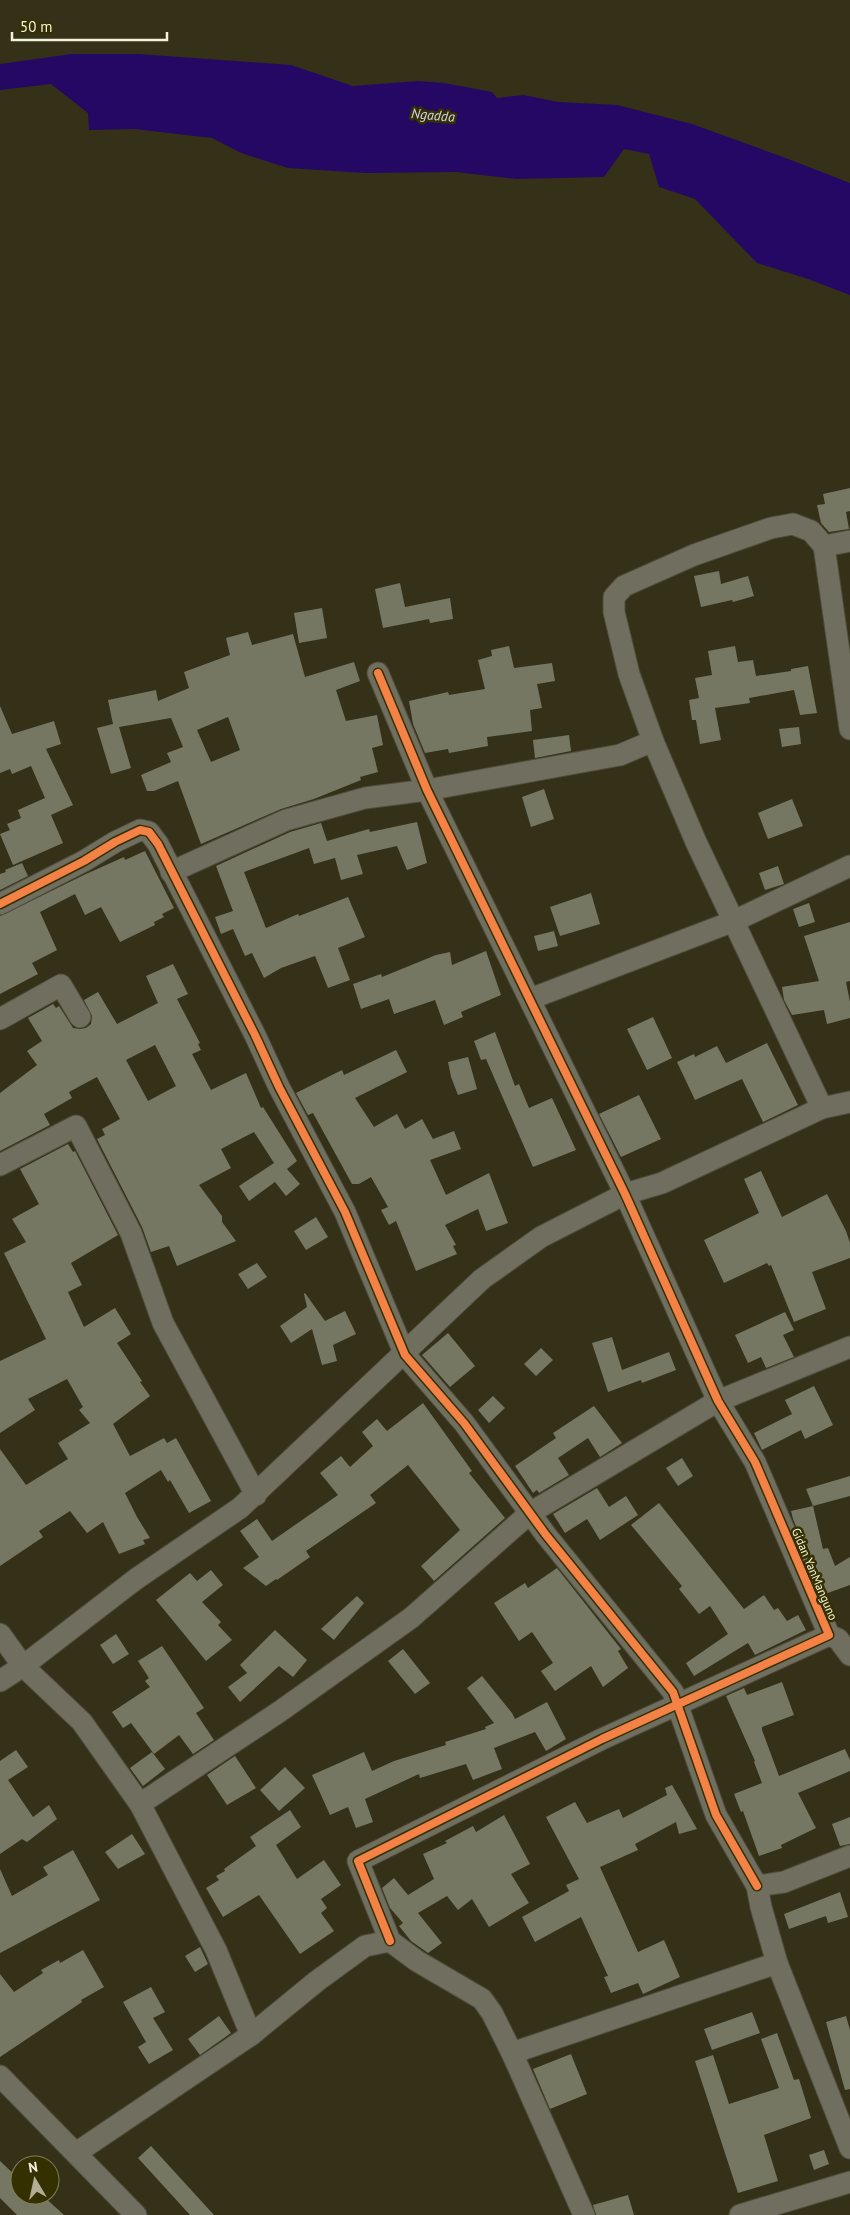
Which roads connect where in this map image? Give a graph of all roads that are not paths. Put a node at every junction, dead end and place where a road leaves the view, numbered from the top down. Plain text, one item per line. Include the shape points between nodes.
1 (850, 541) edge
2 (824, 546) junction
3 (378, 673) dead end
4 (849, 723) edge
5 (653, 741) junction
6 (427, 790) junction
7 (850, 866) edge
8 (171, 872) junction
9 (0, 904) edge
10 (734, 921) junction
11 (530, 999) junction
12 (80, 1018) dead end
13 (0, 1019) edge
14 (850, 1102) edge
15 (822, 1108) junction
16 (0, 1165) edge
17 (625, 1194) junction
18 (850, 1348) edge
19 (404, 1355) junction
20 (718, 1401) junction
21 (256, 1495) junction
22 (530, 1513) junction
23 (0, 1634) edge
24 (829, 1635) junction
25 (850, 1655) edge
26 (23, 1666) junction
27 (0, 1681) edge
28 (677, 1703) junction
29 (140, 1804) junction
30 (850, 1856) edge
31 (757, 1886) junction
32 (390, 1941) junction
33 (777, 1963) junction
34 (251, 2035) junction
35 (512, 2053) junction
36 (0, 2076) edge
37 (850, 2148) edge
38 (76, 2153) junction
39 (850, 2182) edge
40 (136, 2215) edge
41 (584, 2215) edge
42 (740, 2215) edge

1 - 2 street
2 - 4 street
2 - 5 street via 811,531 792,524 771,528 694,555 624,586 614,597 614,612 629,674
3 - 6 street, Gidan YanManguno
5 - 6 street via 620,755
5 - 10 street
6 - 8 street via 365,798 286,820
6 - 11 street, Gidan YanManguno
7 - 10 street
8 - 9 street via 158,844 149,832 140,830
8 - 19 street via 345,1212
10 - 11 street
10 - 15 street
11 - 17 street, Gidan YanManguno
12 - 13 street via 61,984
14 - 15 street
15 - 17 street via 662,1183
16 - 21 street via 76,1126 130,1233 163,1323
17 - 19 street via 541,1237 482,1279
17 - 20 street, Gidan YanManguno
18 - 20 street
19 - 21 street
19 - 22 street via 464,1423
20 - 22 street
20 - 24 street, Gidan YanManguno via 755,1462
21 - 26 street via 136,1579
22 - 28 street via 673,1692
22 - 29 street via 410,1618 280,1712
23 - 26 street
24 - 25 street via 838,1639
24 - 28 street, Gidan YanManguno
26 - 27 street
26 - 29 street via 82,1722
28 - 31 street via 716,1814
28 - 32 street, Gidan YanManguno via 358,1861
29 - 34 street via 216,1950
30 - 31 street via 784,1882
31 - 33 street
32 - 34 street via 365,1946
32 - 35 street via 417,1961 482,1999
33 - 35 street
33 - 37 street
34 - 38 street
35 - 41 street
36 - 38 street
38 - 40 street
39 - 42 street

